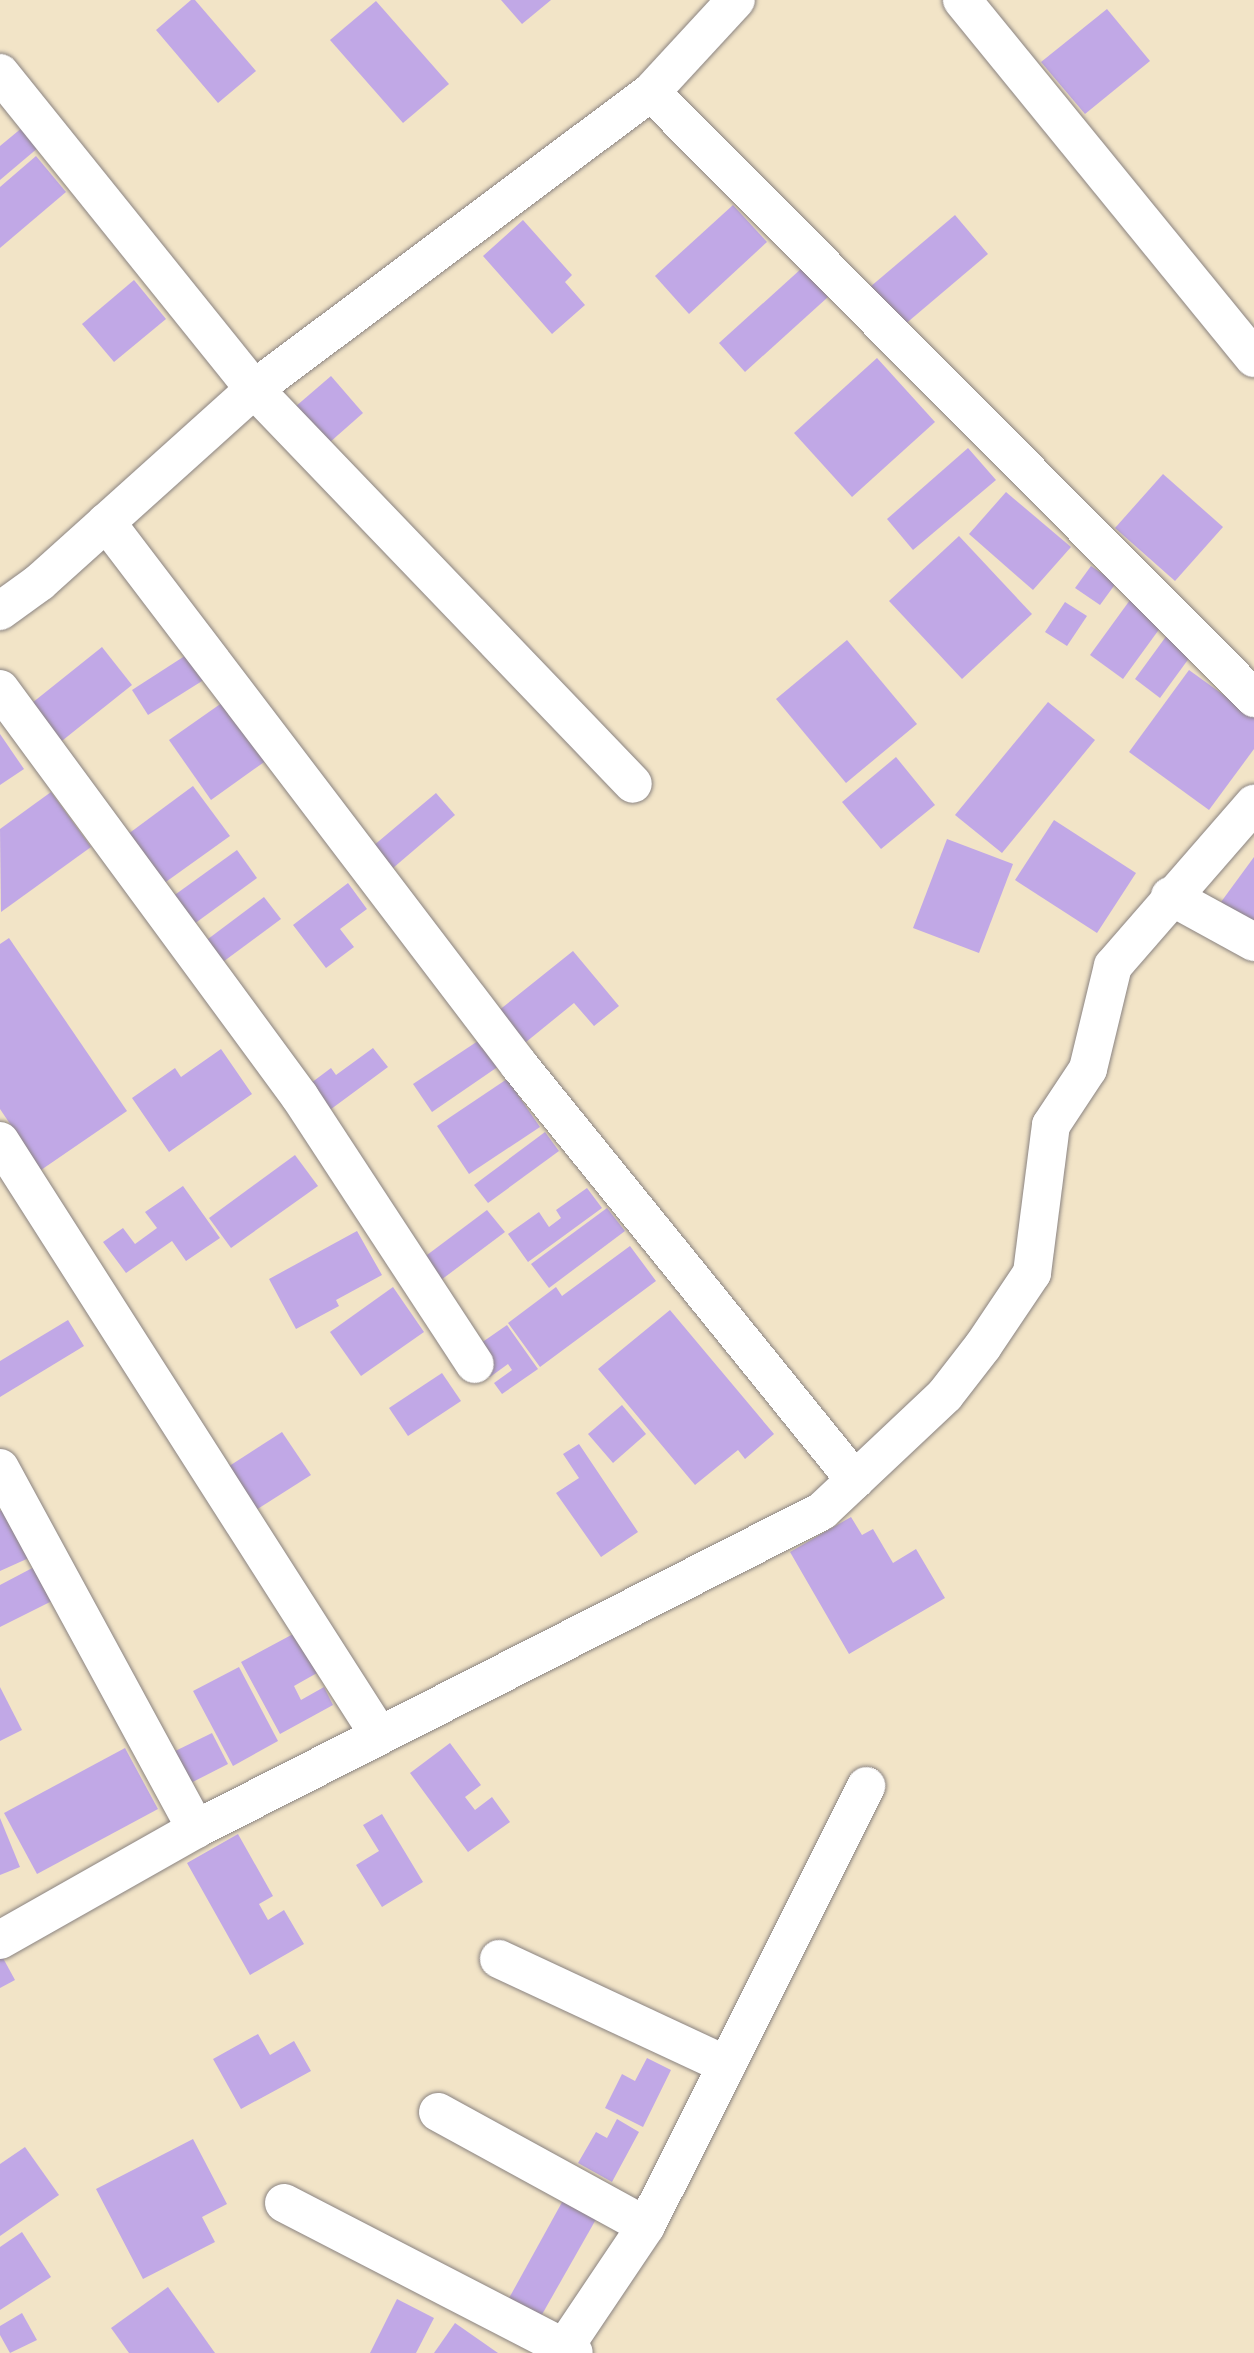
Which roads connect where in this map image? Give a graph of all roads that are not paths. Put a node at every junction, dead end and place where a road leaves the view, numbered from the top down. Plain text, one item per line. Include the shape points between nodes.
1 (736, 0) edge
2 (962, 0) edge
3 (0, 73) edge
4 (651, 92) junction
5 (1254, 358) edge
6 (254, 388) junction
7 (106, 522) junction
8 (0, 611) edge
9 (0, 690) edge
10 (1254, 698) edge
11 (633, 784) dead end
12 (1254, 804) edge
13 (1171, 896) junction
14 (1254, 942) edge
15 (0, 1141) edge
16 (475, 1364) dead end
17 (0, 1468) edge
18 (855, 1480) junction
19 (379, 1735) junction
20 (866, 1786) dead end
21 (196, 1829) junction
22 (0, 1940) edge
23 (499, 1959) dead end
24 (726, 2065) junction
25 (438, 2112) dead end
26 (284, 2203) dead end
27 (646, 2226) junction
28 (566, 2351) edge

1 - 4 street
2 - 5 street
3 - 6 street
4 - 6 street
4 - 10 street
6 - 7 street
6 - 11 street
7 - 8 street via 40,582
7 - 18 street via 519,1065
9 - 16 street via 300,1097
12 - 13 street
13 - 14 street
13 - 18 street via 1113,966 1088,1069 1051,1125 1032,1273 944,1395
15 - 19 street
17 - 21 street
18 - 19 street via 822,1511
19 - 21 street
20 - 24 street
21 - 22 street
23 - 24 street
24 - 27 street
25 - 27 street
26 - 28 street
27 - 28 street

